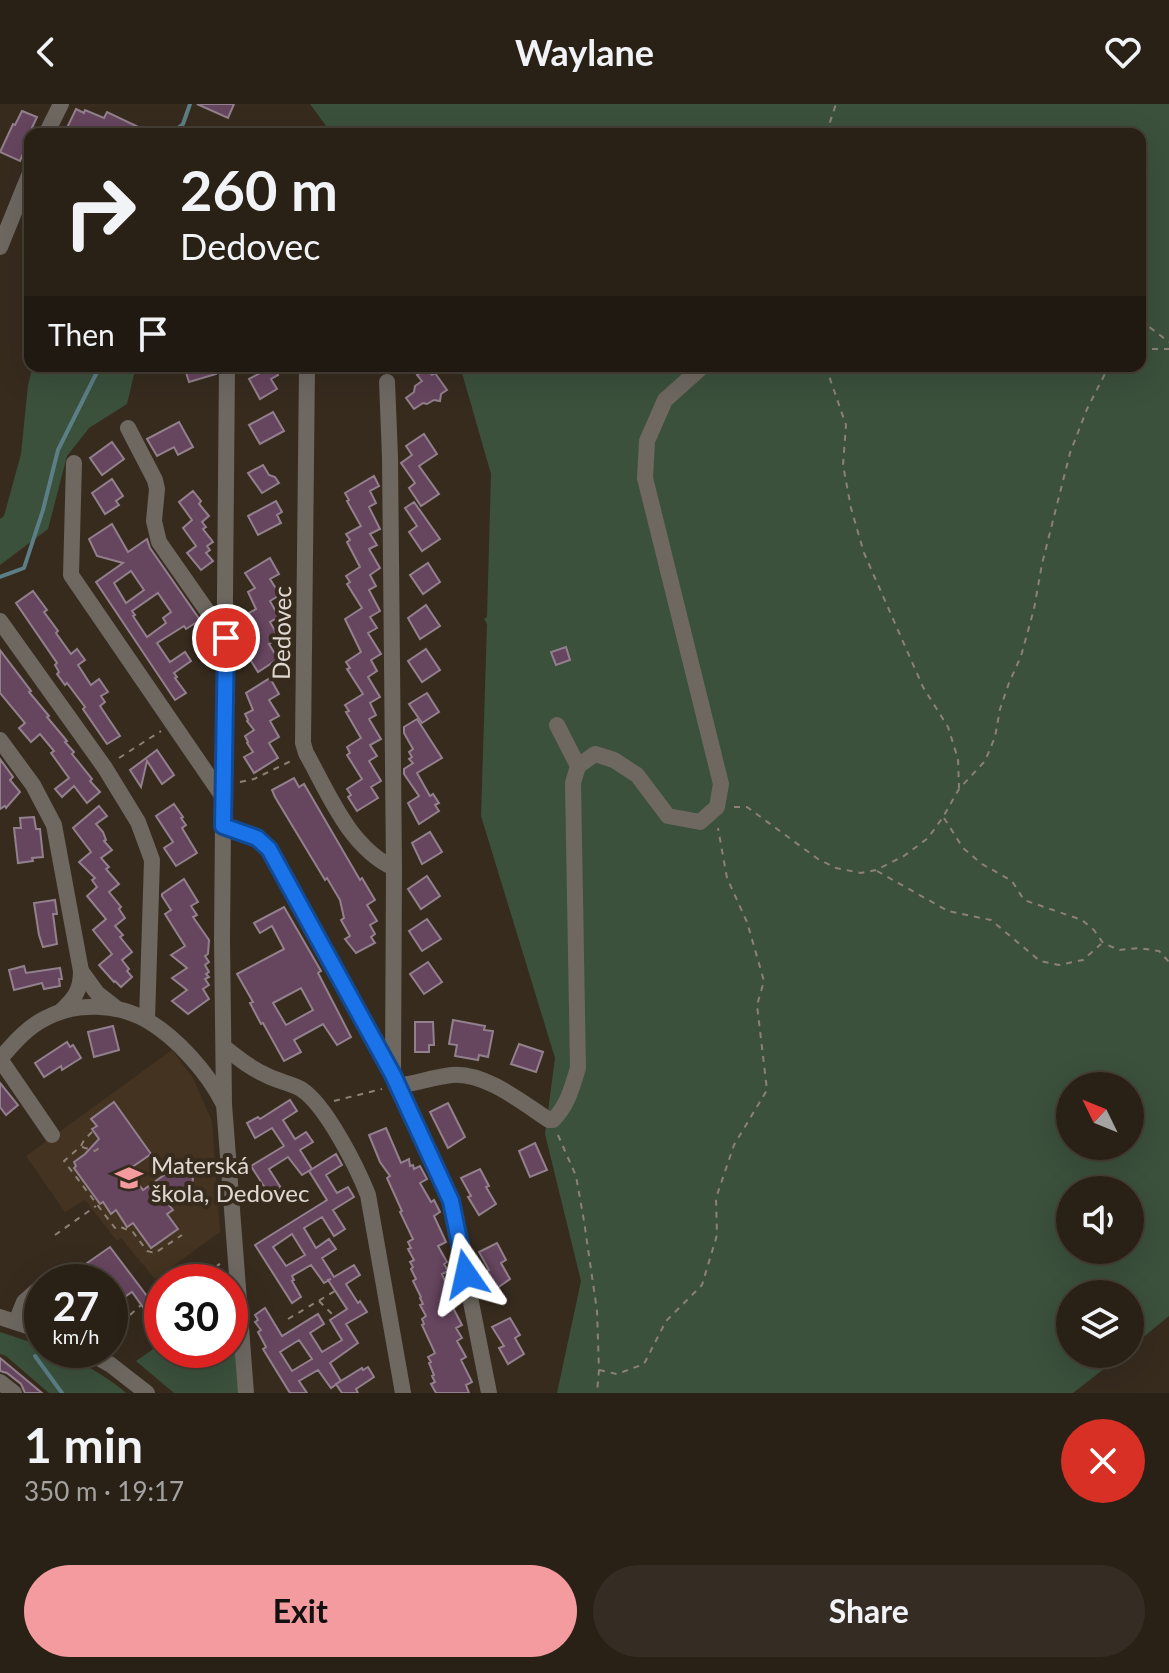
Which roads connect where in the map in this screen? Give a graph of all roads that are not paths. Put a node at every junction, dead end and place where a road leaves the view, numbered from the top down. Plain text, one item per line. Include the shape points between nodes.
1 (61, 104) edge
2 (49, 128) edge
3 (24, 188) edge
4 (0, 247) edge
5 (227, 372) edge
6 (307, 372) edge
7 (696, 372) edge
8 (387, 382) dead end
9 (128, 428) dead end
10 (74, 463) dead end
11 (0, 621) edge
12 (226, 638) junction
13 (557, 725) dead end
14 (0, 740) edge
15 (578, 766) junction
16 (223, 792) junction
17 (223, 826) junction
18 (394, 868) junction
19 (81, 971) junction
20 (120, 1010) junction
21 (59, 1012) junction
22 (393, 1016) junction
23 (147, 1020) junction
24 (363, 1020) junction
25 (224, 1047) junction
26 (0, 1059) edge
27 (394, 1080) junction
28 (224, 1104) junction
29 (52, 1135) dead end
30 (24, 1302) edge
31 (8, 1320) edge
32 (115, 1368) edge
33 (0, 1382) edge
34 (14, 1393) edge
35 (147, 1393) edge
36 (246, 1393) edge
37 (403, 1393) edge
38 (489, 1393) edge

1 - 2 street
3 - 4 street
5 - 12 street
6 - 18 street, Dedovec via 303,743 358,843
7 - 15 street via 665,400 647,441 645,478 721,784 717,807 700,822 668,816 637,775 614,760 595,754
8 - 18 street
9 - 12 street via 155,480 159,542
10 - 16 street via 71,575
11 - 23 street via 138,822 152,860
12 - 16 street
13 - 15 street
14 - 19 street via 54,825
15 - 27 street via 573,783 578,1068 561,1112 549,1120 494,1085 466,1075 412,1084
16 - 17 street
17 - 24 street via 257,838 269,849
17 - 25 street
18 - 22 street
19 - 20 street via 97,993
19 - 21 street via 78,993
20 - 21 street via 84,1007
20 - 23 street
21 - 26 street via 30,1028
22 - 24 street via 378,1023
22 - 27 street
23 - 28 street via 198,1065
24 - 27 street
25 - 28 street
25 - 37 street via 245,1065 308,1095 359,1172 368,1195
26 - 29 street
27 - 38 street via 451,1201
28 - 36 street
30 - 31 street
32 - 35 street
33 - 34 street

